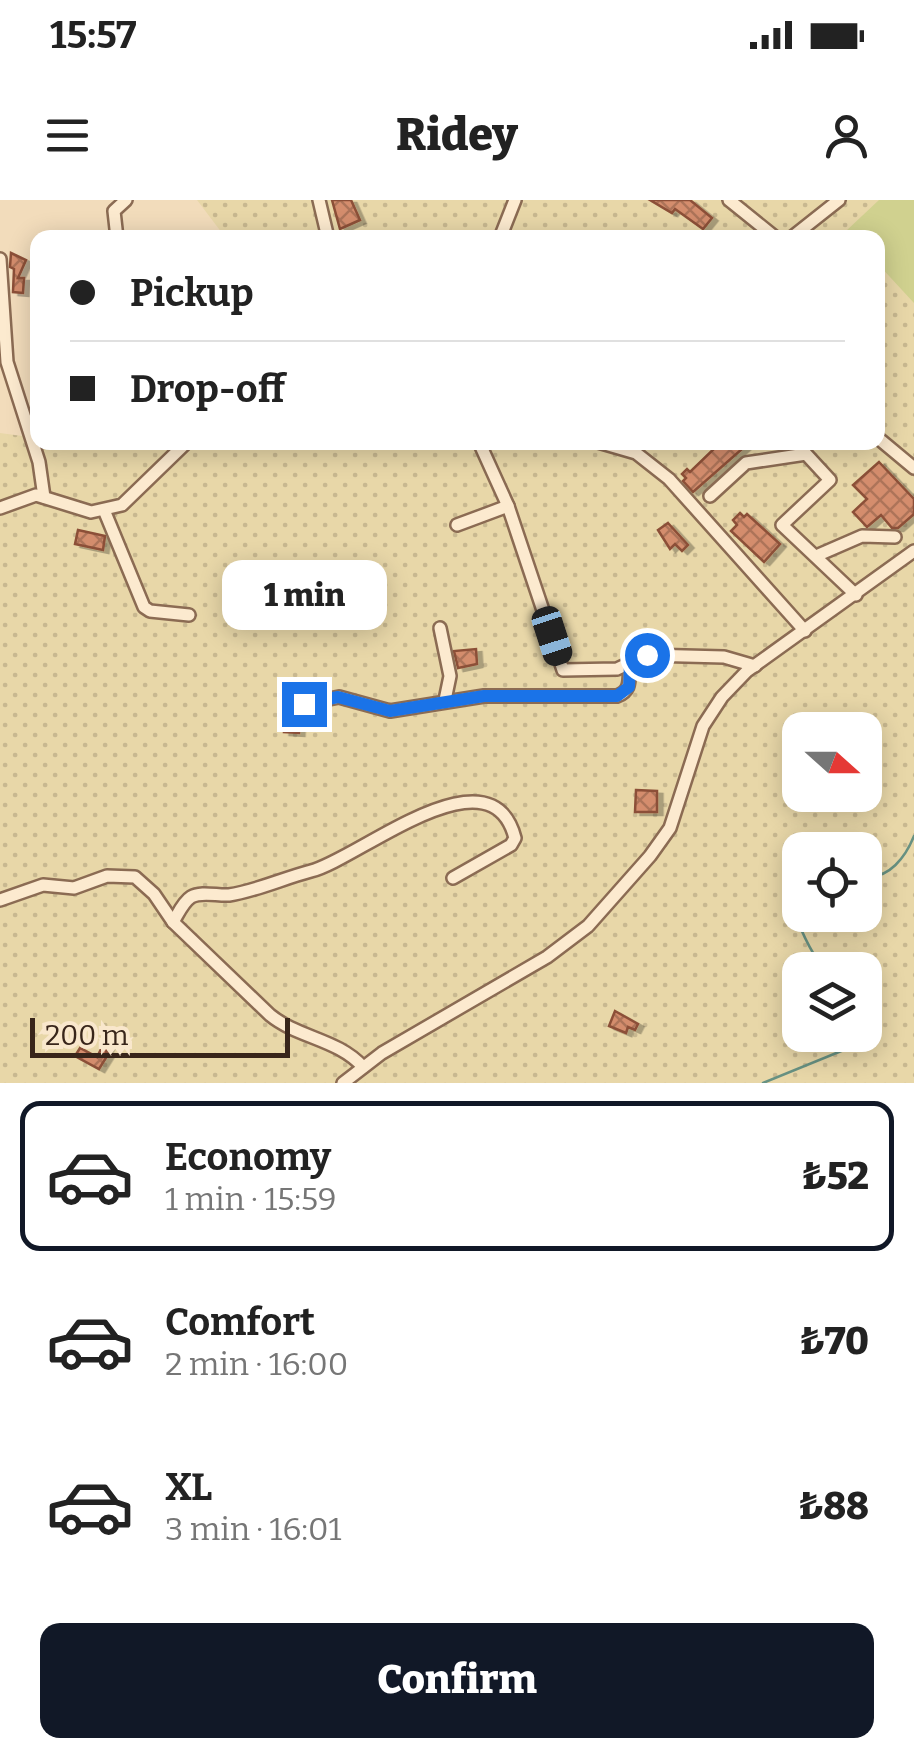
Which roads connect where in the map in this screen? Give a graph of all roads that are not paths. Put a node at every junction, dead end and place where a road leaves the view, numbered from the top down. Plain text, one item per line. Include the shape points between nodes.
1 (126, 200) edge
2 (319, 200) edge
3 (515, 200) edge
4 (729, 200) edge
5 (839, 200) edge
6 (116, 230) edge
7 (326, 230) edge
8 (503, 230) edge
9 (766, 230) edge
10 (801, 230) edge
11 (0, 259) edge
12 (30, 434) edge
13 (885, 444) edge
14 (35, 450) edge
15 (179, 450) edge
16 (483, 450) edge
17 (626, 450) edge
18 (914, 468) edge
19 (710, 496) dead end
20 (44, 497) junction
21 (508, 506) junction
22 (0, 508) edge
23 (104, 510) junction
24 (458, 524) dead end
25 (895, 537) dead end
26 (914, 551) edge
27 (816, 556) junction
28 (856, 595) junction
29 (189, 615) dead end
30 (440, 628) dead end
31 (805, 631) junction
32 (630, 663) junction
33 (755, 666) junction
34 (445, 700) junction
35 (304, 704) dead end
36 (453, 878) dead end
37 (0, 900) edge
38 (173, 922) junction
39 (363, 1068) junction
40 (343, 1083) edge

1 - 6 street via 114,211
2 - 7 street
3 - 8 street
4 - 9 street
5 - 10 street
11 - 12 street via 7,362
13 - 18 street
14 - 20 street
15 - 23 street via 122,505
16 - 21 street
17 - 31 street via 670,478
19 - 27 street via 746,463 806,454 830,480 782,524
20 - 22 street
20 - 23 street via 77,510
21 - 24 street
21 - 32 street via 563,670
23 - 29 street via 144,607
25 - 27 street via 862,536
26 - 28 street
27 - 28 street
28 - 31 street
30 - 34 street via 450,676
31 - 33 street
32 - 33 street via 647,655 724,657
32 - 34 street via 629,687 617,696
33 - 39 street via 722,697 704,726 670,828 588,926
34 - 35 street via 390,711 338,697
36 - 38 street via 511,846 510,819 496,807 452,806 416,815 331,866 235,894 195,895
37 - 38 street via 42,885 74,888 126,876 154,894
38 - 39 street via 283,1026 338,1048
39 - 40 street

